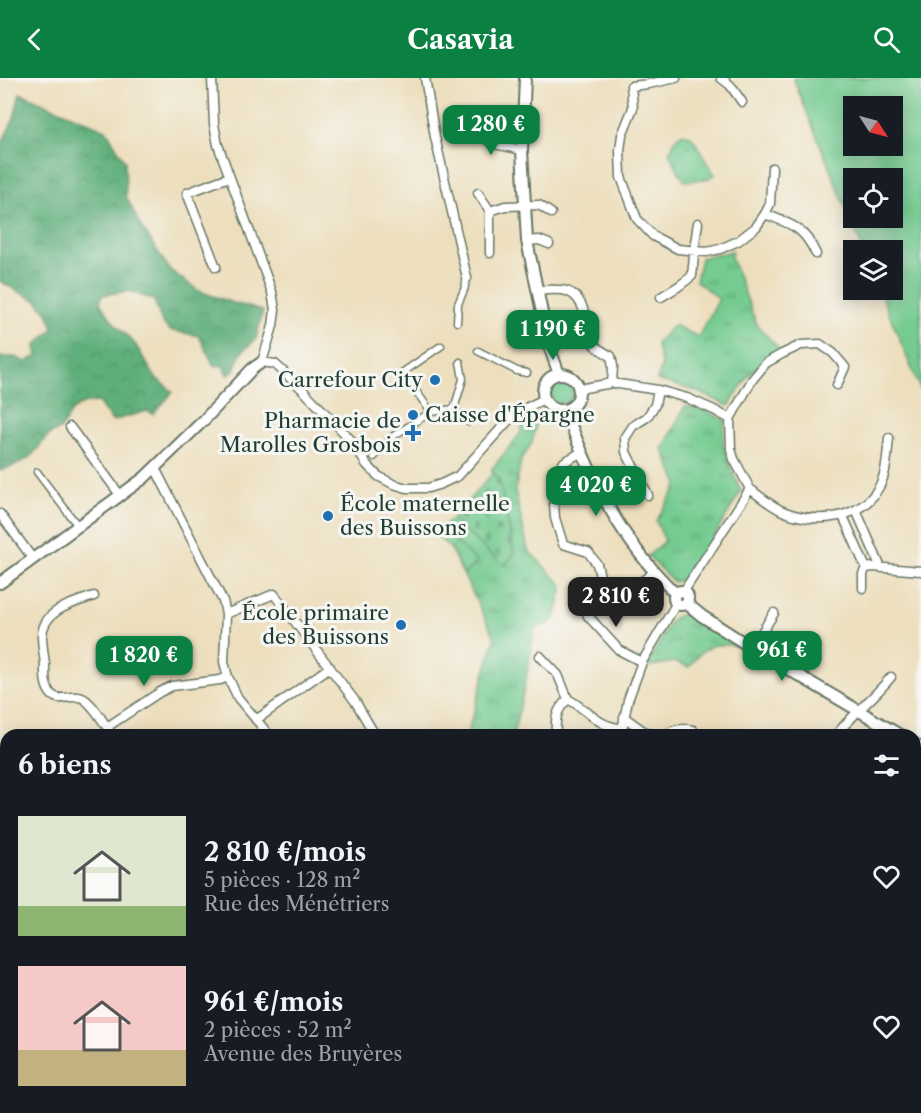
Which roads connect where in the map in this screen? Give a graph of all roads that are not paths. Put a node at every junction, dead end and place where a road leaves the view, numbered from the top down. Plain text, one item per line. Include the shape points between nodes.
1 (212, 78) edge
2 (425, 78) edge
3 (525, 78) edge
4 (622, 78) edge
5 (676, 78) edge
6 (721, 78) edge
7 (631, 86) junction
8 (742, 102) dead end
9 (470, 132) dead end
10 (522, 150) junction
11 (771, 168) dead end
12 (229, 177) junction
13 (478, 193) dead end
14 (526, 206) junction
15 (490, 211) junction
16 (551, 213) dead end
17 (765, 214) junction
18 (698, 223) dead end
19 (527, 241) junction
20 (549, 244) dead end
21 (695, 251) junction
22 (490, 253) dead end
23 (816, 254) dead end
24 (216, 267) dead end
25 (467, 278) joint
26 (538, 291) junction
27 (661, 297) dead end
28 (458, 322) dead end
29 (441, 346) dead end
30 (478, 351) dead end
31 (460, 362) dead end
32 (262, 363) junction
33 (527, 373) dead end
34 (559, 374) junction
35 (612, 383) junction
36 (837, 385) dead end
37 (579, 389) junction
38 (658, 390) junction
39 (544, 399) junction
40 (454, 409) junction
41 (565, 410) junction
42 (431, 412) junction
43 (730, 419) junction
44 (468, 422) dead end
45 (70, 427) dead end
46 (890, 438) dead end
47 (582, 452) junction
48 (374, 457) dead end
49 (155, 468) junction
50 (37, 472) dead end
51 (750, 489) junction
52 (120, 495) junction
53 (648, 495) dead end
54 (856, 510) junction
55 (0, 514) edge
56 (843, 516) junction
57 (78, 526) junction
58 (33, 558) junction
59 (866, 567) junction
60 (881, 567) junction
61 (921, 571) edge
62 (654, 572) junction
63 (0, 583) edge
64 (603, 588) junction
65 (862, 588) dead end
66 (94, 596) dead end
67 (680, 598) junction
68 (774, 613) dead end
69 (226, 614) junction
70 (752, 648) junction
71 (540, 656) dead end
72 (642, 662) junction
73 (330, 668) junction
74 (228, 677) junction
75 (891, 677) dead end
76 (568, 699) junction
77 (858, 711) junction
78 (624, 717) junction
79 (256, 720) junction
80 (109, 729) edge
81 (113, 729) edge
82 (264, 729) edge
83 (371, 729) edge
84 (556, 729) edge
85 (617, 729) edge
86 (622, 729) edge
87 (641, 729) edge
88 (842, 729) edge
89 (890, 729) edge

1 - 12 street via 214,124
2 - 25 street
3 - 10 street
4 - 7 street
5 - 7 street
6 - 8 street
7 - 21 street via 633,108 620,150 621,177 628,199 637,219 653,236 678,249
9 - 10 street
10 - 14 street
11 - 17 street via 770,204
12 - 24 street via 187,193
12 - 32 street via 272,292 273,326
13 - 15 street
14 - 15 street
14 - 16 street via 539,205
14 - 19 street
15 - 22 street
17 - 21 street via 738,241 720,249
17 - 23 street via 798,228
18 - 21 street
19 - 20 street
19 - 26 street
21 - 27 street via 692,276
25 - 28 street via 458,304
26 - 34 street
26 - 35 street via 558,289 575,295 583,307 590,337 596,347 610,356
29 - 42 street via 401,374
30 - 33 street
31 - 40 street via 463,379
32 - 39 street via 275,364 300,387 350,439 378,476 407,488 428,488 458,476 507,422
32 - 49 street
34 - 37 street via 571,377
34 - 39 street via 544,386
35 - 37 street
35 - 38 street
36 - 43 street via 845,367 833,353 820,344 801,345 766,363
37 - 41 street via 576,403
38 - 43 street via 687,398
38 - 53 street via 647,417 633,426 625,438 626,452
39 - 41 street via 555,410
40 - 42 street
40 - 44 street
41 - 47 street
42 - 48 street via 392,437
43 - 51 street via 734,459
45 - 52 street
46 - 54 street via 879,487
47 - 62 street via 610,511
47 - 64 street via 564,462 558,473 555,518 563,544 588,552 597,564
49 - 52 street
49 - 69 street
50 - 57 street
51 - 56 street via 783,512 806,518
51 - 67 street
52 - 57 street
54 - 56 street
54 - 60 street
55 - 58 street
56 - 59 street
57 - 58 street
58 - 63 street
59 - 60 street
59 - 65 street
60 - 61 street
62 - 64 street via 638,584
62 - 67 street
64 - 72 street via 592,591 586,599 588,616 619,650
66 - 80 street via 51,614 43,627 47,687 58,699 87,700
67 - 70 street
67 - 72 street
68 - 70 street
69 - 73 street via 274,594
69 - 74 street via 224,662
70 - 77 street
71 - 76 street via 558,675
72 - 78 street
73 - 79 street
73 - 83 street
74 - 79 street via 238,698
74 - 81 street via 172,686
75 - 77 street
76 - 84 street via 557,714
76 - 85 street via 601,723
77 - 88 street
77 - 89 street
78 - 86 street
78 - 87 street
79 - 82 street

